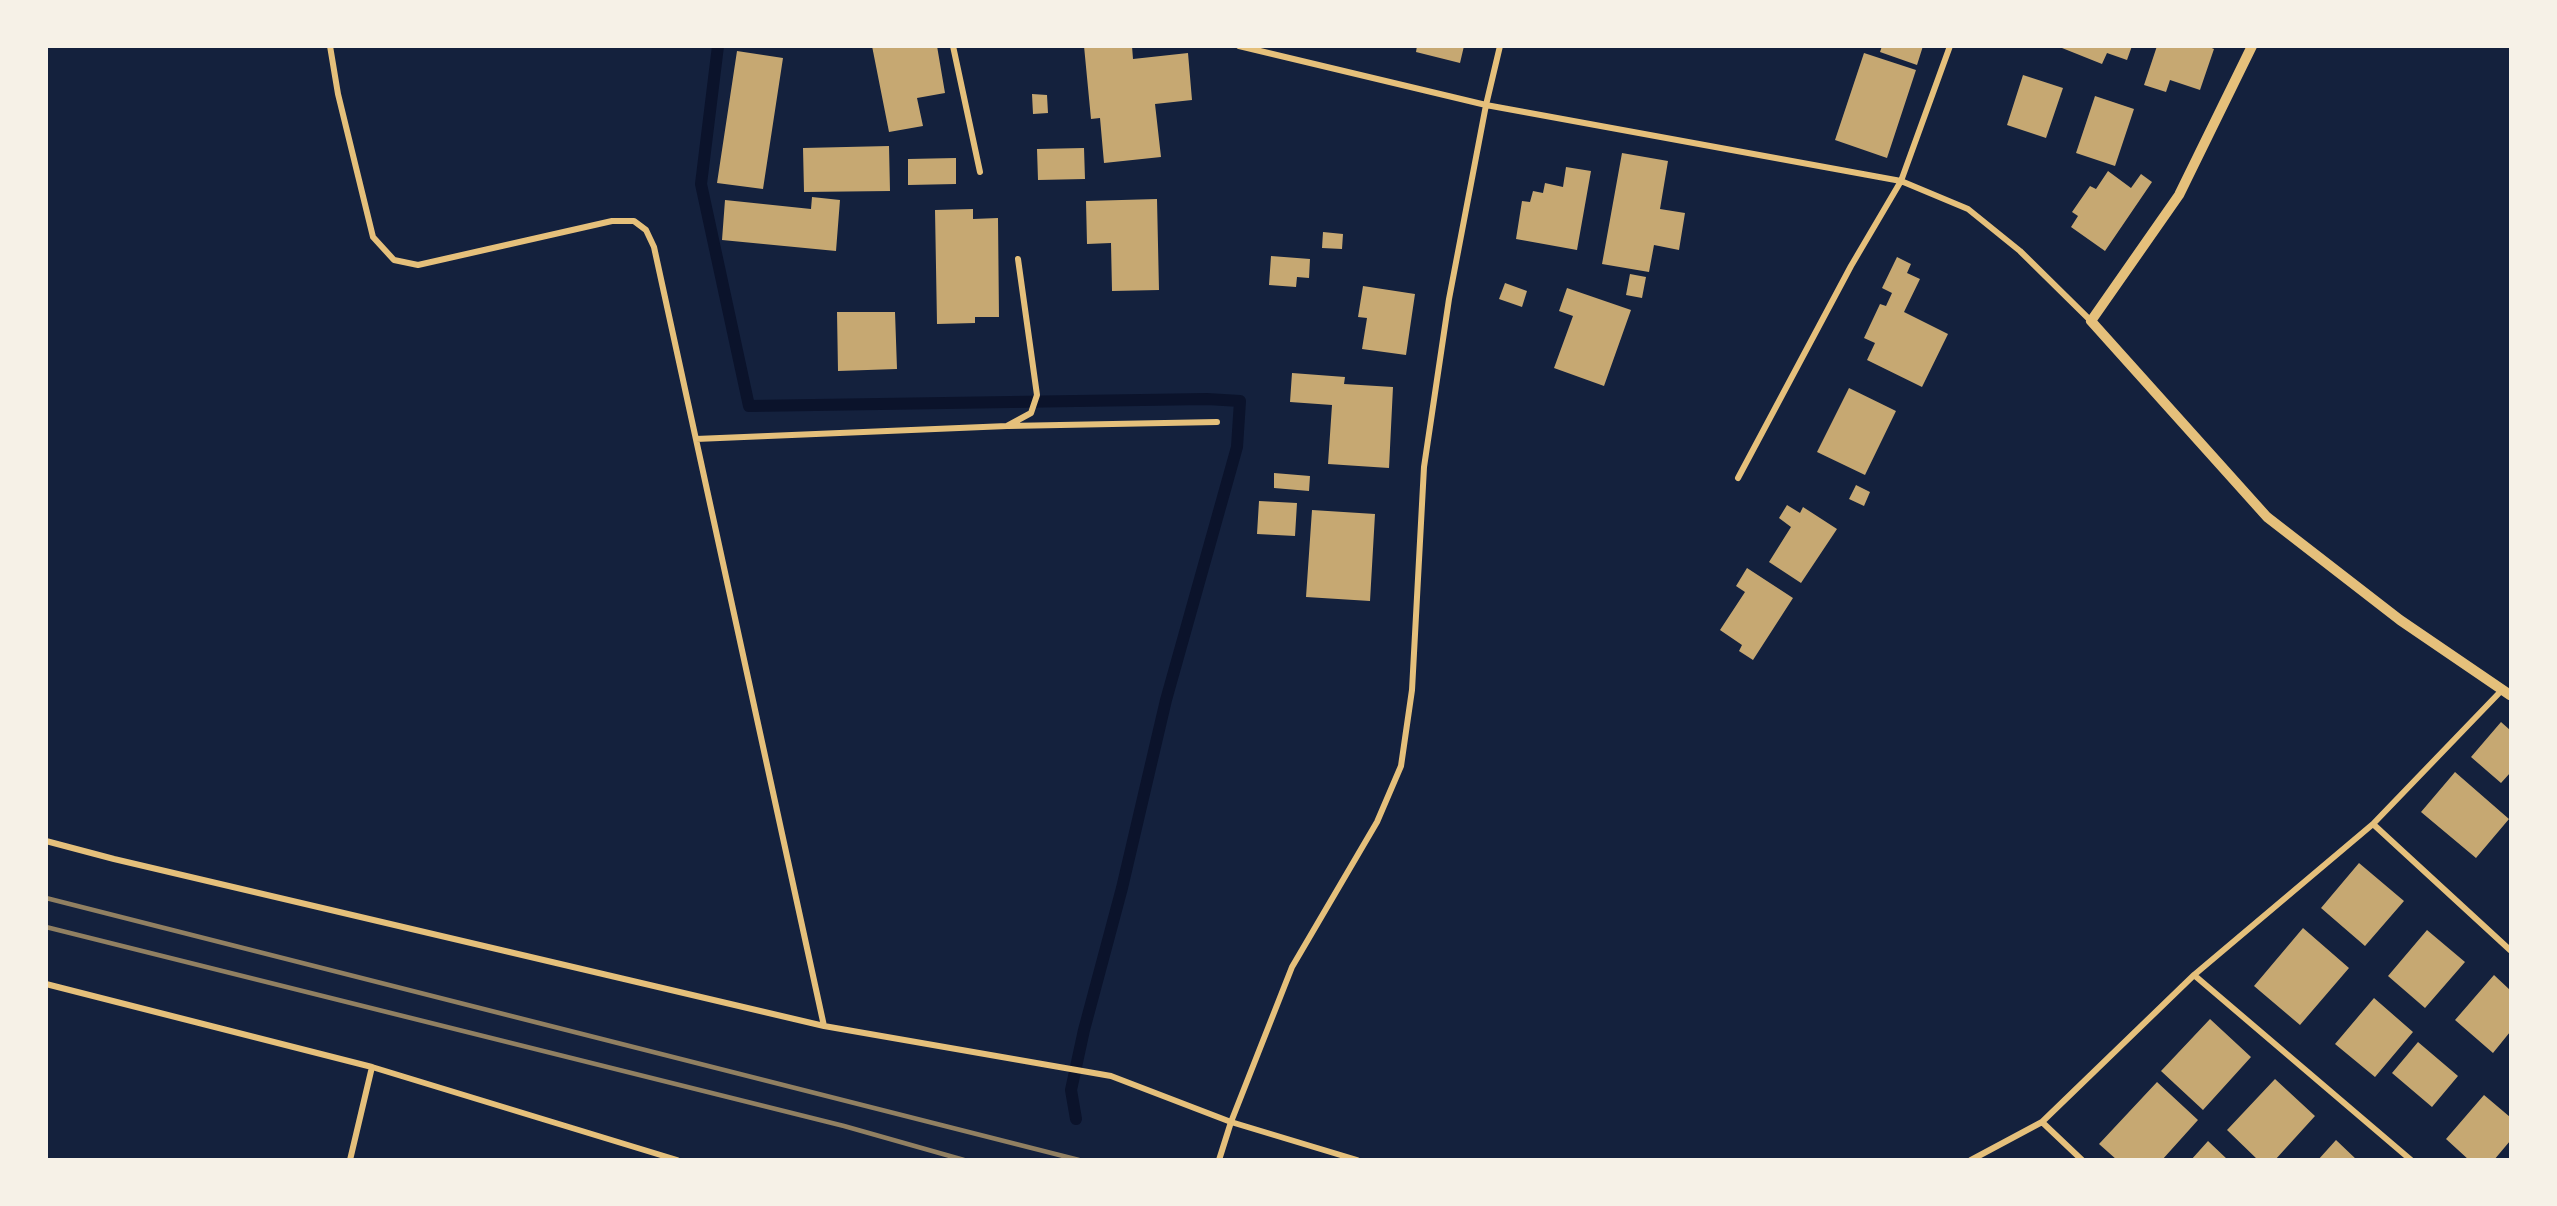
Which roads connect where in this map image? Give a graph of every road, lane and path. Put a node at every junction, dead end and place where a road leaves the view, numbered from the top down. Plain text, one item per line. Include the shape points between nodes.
1 (330, 46) edge
2 (953, 46) edge
3 (1239, 46) edge
4 (1500, 46) edge
5 (1950, 46) edge
6 (2252, 46) edge
7 (1486, 105) junction
8 (980, 172) dead end
9 (1901, 181) junction
10 (1018, 259) dead end
11 (2091, 321) junction
12 (1217, 422) dead end
13 (1007, 426) junction
14 (696, 439) junction
15 (1738, 478) dead end
16 (2506, 693) edge
17 (2373, 824) junction
18 (46, 841) edge
19 (2511, 950) edge
20 (2194, 975) junction
21 (46, 984) edge
22 (824, 1026) junction
23 (372, 1067) junction
24 (1231, 1122) junction
25 (2042, 1122) junction
26 (350, 1160) edge
27 (677, 1160) edge
28 (1219, 1160) edge
29 (1357, 1160) edge
30 (1971, 1160) edge
31 (2082, 1160) edge
32 (2411, 1160) edge

1 - 14 street via 373,237 394,260 418,265 612,221 634,220 646,230 654,247
2 - 8 street
3 - 7 street
4 - 7 street
5 - 9 street
6 - 11 street via 2179,195
7 - 9 street
7 - 24 street via 1449,299 1424,467 1412,690 1401,766 1377,822 1292,967
9 - 11 street via 1968,209 2020,251
9 - 15 street
10 - 13 street via 1037,395 1031,413
11 - 16 street via 2267,517 2400,620
12 - 13 street
13 - 14 street
14 - 22 street
16 - 17 street
17 - 19 street
17 - 20 street
18 - 22 street
20 - 25 street
20 - 32 street
21 - 23 street
22 - 24 street via 1110,1076
23 - 26 street
23 - 27 street
24 - 28 street
24 - 29 street
25 - 30 street
25 - 31 street

